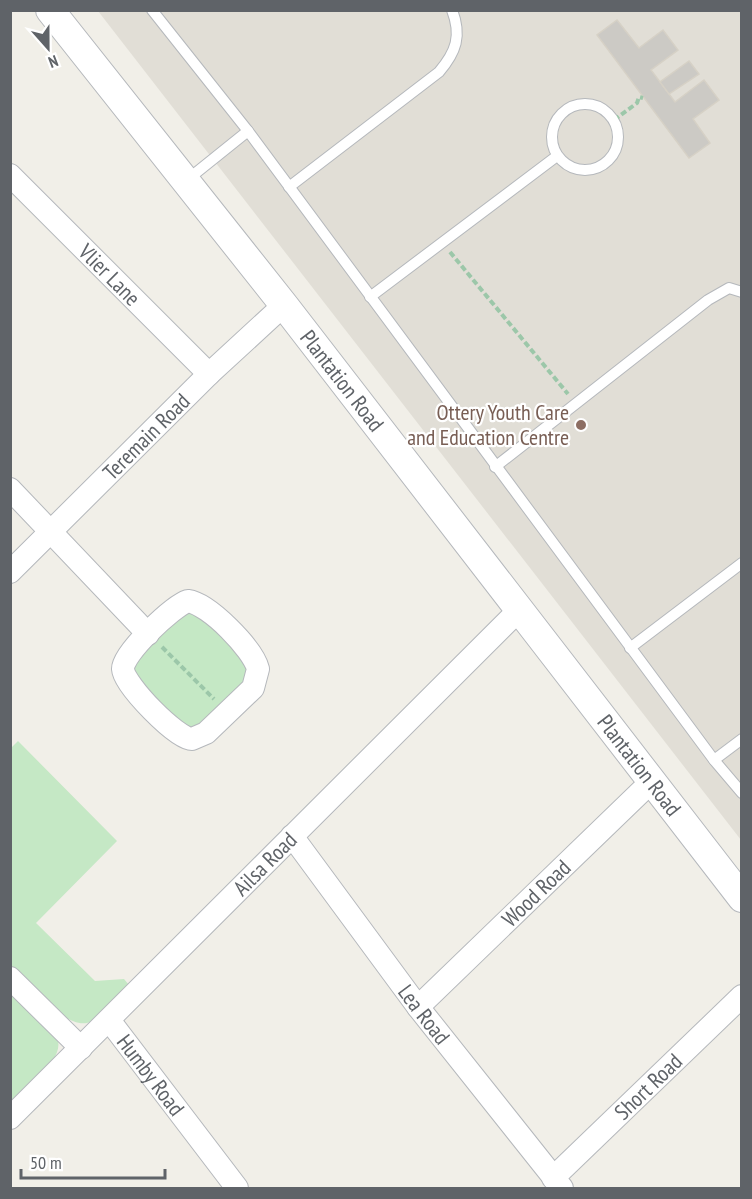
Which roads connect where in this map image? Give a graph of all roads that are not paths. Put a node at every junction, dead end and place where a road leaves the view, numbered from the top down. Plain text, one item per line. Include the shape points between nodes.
1 (50, 10) edge
2 (152, 10) edge
3 (452, 10) edge
4 (248, 131) junction
5 (557, 156) junction
6 (10, 175) edge
7 (184, 182) junction
8 (289, 187) junction
9 (741, 292) edge
10 (370, 297) junction
11 (284, 304) junction
12 (209, 374) junction
13 (495, 467) junction
14 (10, 489) edge
15 (52, 530) junction
16 (741, 563) edge
17 (10, 572) edge
18 (520, 609) junction
19 (148, 634) junction
20 (630, 648) junction
21 (741, 739) edge
22 (714, 760) junction
23 (652, 781) junction
24 (741, 793) edge
25 (292, 836) junction
26 (741, 898) edge
27 (10, 978) edge
28 (741, 996) edge
29 (418, 1007) junction
30 (109, 1020) junction
31 (81, 1048) junction
32 (10, 1118) edge
33 (557, 1183) edge
34 (237, 1188) edge

1 - 7 street, Plantation Road
2 - 4 lane
3 - 8 lane via 459,36 453,55 439,72
4 - 7 lane
4 - 8 lane
5 - 5 lane via 552,141 554,125 572,106 602,108 614,120 619,137 617,150 600,168 572,169
5 - 10 lane
6 - 12 street, Vlier Lane
7 - 11 street, Plantation Road
8 - 10 lane
9 - 13 lane via 729,288 708,300
10 - 13 lane
11 - 12 street, Teremain Road
11 - 18 street, Plantation Road
12 - 15 street, Teremain Road
13 - 20 lane
14 - 15 street
15 - 17 street, Teremain Road
15 - 19 street
16 - 20 lane
18 - 23 street, Plantation Road
18 - 25 street, Ailsa Road
19 - 19 street via 124,660 123,673 184,739 198,738 253,688 258,669 252,654 211,612 195,602 184,603
20 - 22 lane
21 - 22 lane
22 - 24 lane
23 - 26 street, Plantation Road
23 - 29 street, Wood Road
25 - 29 street, Lea Road
25 - 30 street, Ailsa Road
27 - 31 street
28 - 33 street, Short Road
29 - 33 street, Lea Road
30 - 31 street, Ailsa Road
30 - 34 street, Humby Road
31 - 32 street, Ailsa Road

